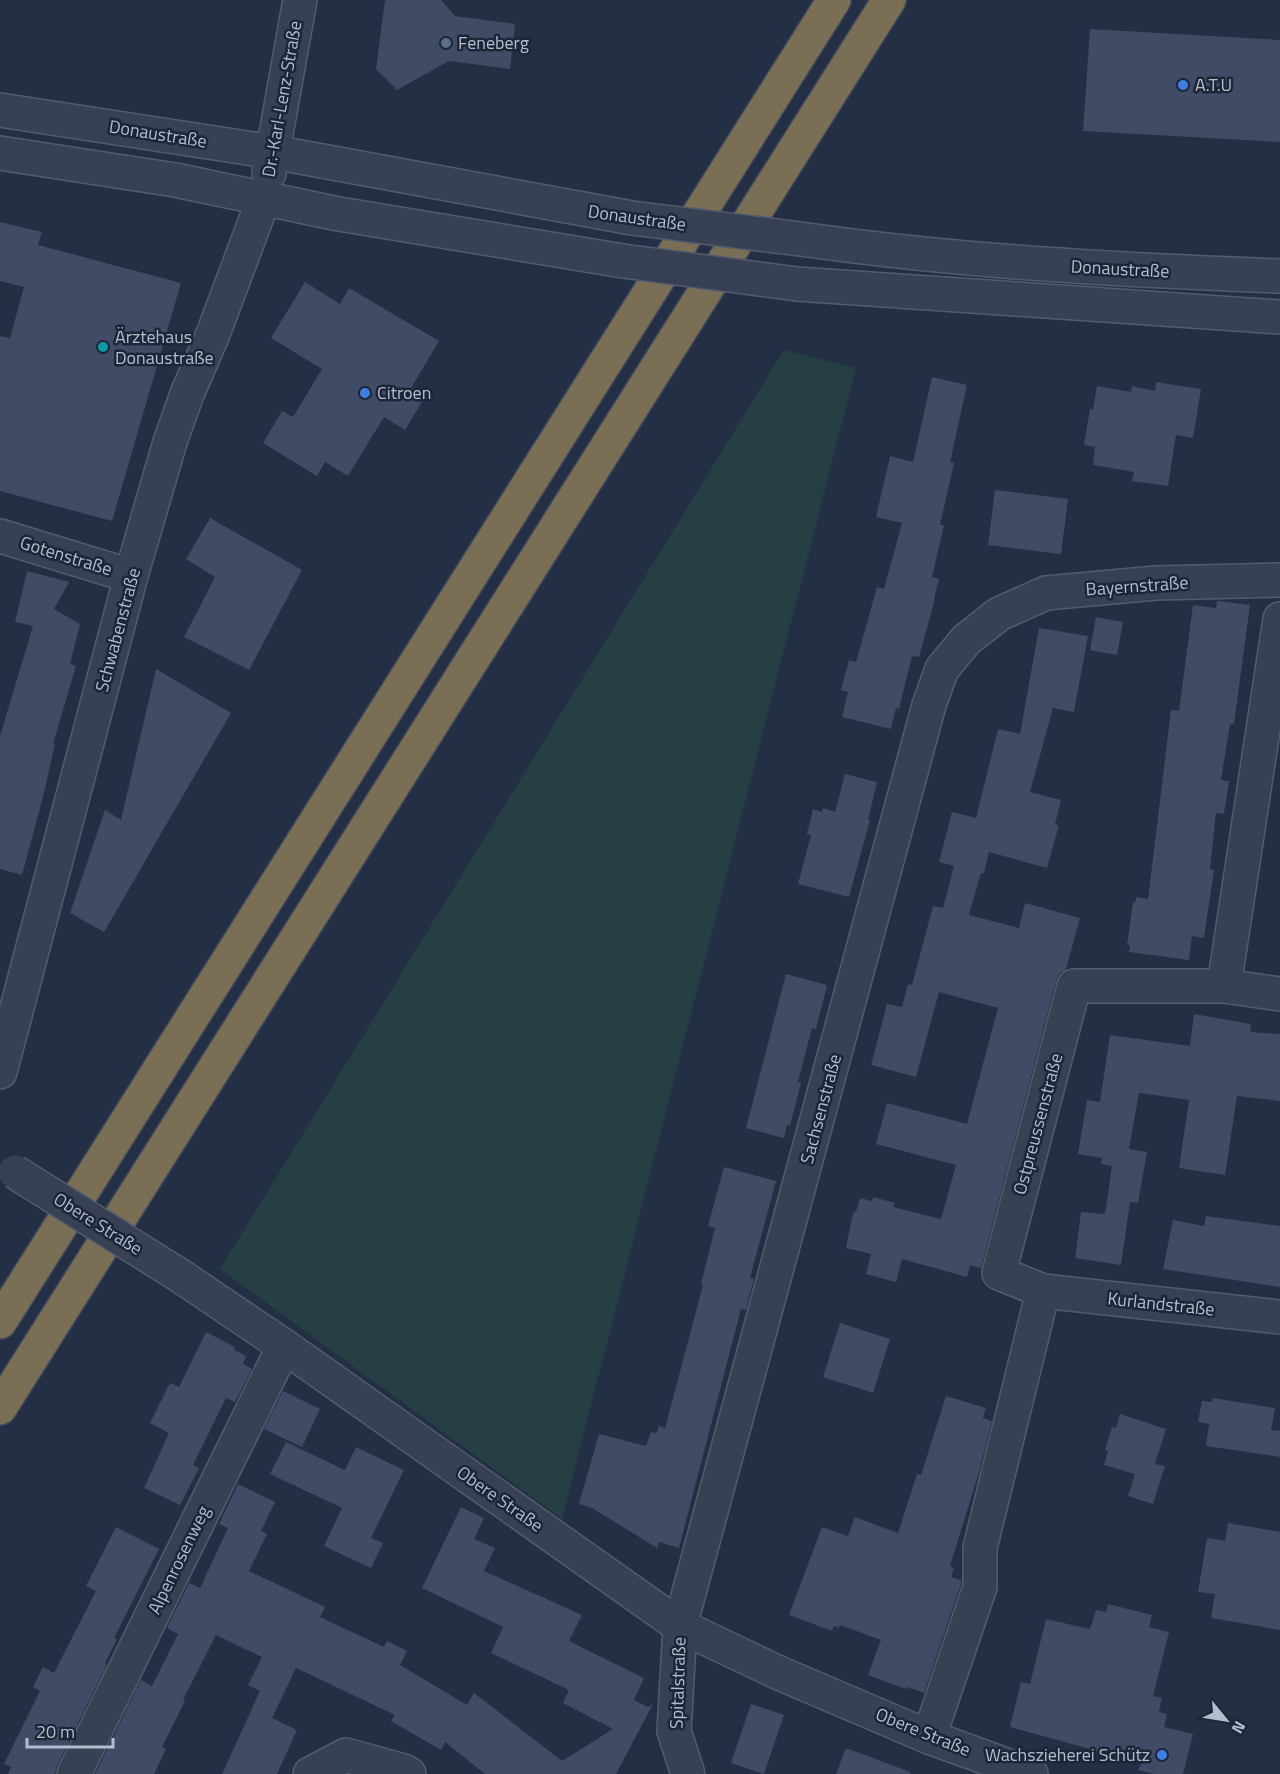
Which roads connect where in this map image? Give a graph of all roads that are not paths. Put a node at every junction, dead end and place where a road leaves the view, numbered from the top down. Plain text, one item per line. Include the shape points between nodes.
1 (300, 0) edge
2 (834, 0) edge
3 (889, 0) edge
4 (0, 110) edge
5 (273, 152) junction
6 (0, 153) edge
7 (264, 198) junction
8 (1280, 276) edge
9 (1280, 317) edge
10 (0, 536) edge
11 (131, 576) junction
12 (1280, 580) edge
13 (999, 615) joint
14 (1280, 619) edge
15 (1224, 986) junction
16 (1280, 994) edge
17 (0, 1071) edge
18 (8, 1167) edge
19 (1043, 1291) junction
20 (1280, 1317) edge
21 (0, 1322) edge
22 (284, 1346) junction
23 (0, 1408) edge
24 (680, 1626) junction
25 (929, 1737) junction
26 (74, 1774) edge
27 (310, 1774) edge
28 (408, 1774) edge
29 (688, 1774) edge
30 (1031, 1774) edge

1 - 5 street, Dr.-Karl-Lenz-Straße
2 - 21 highway
3 - 23 highway
4 - 5 street, Donaustraße
5 - 7 street, Dr.-Karl-Lenz-Straße
5 - 8 street, Donaustraße, bridge via 632,218 881,250 1080,268
6 - 7 street, Donaustraße
7 - 9 street, Donaustraße, bridge via 623,261 797,284
7 - 11 street, Schwabenstraße via 170,442
10 - 11 street, Gotenstraße
11 - 17 street, Schwabenstraße
12 - 13 street, Bayernstraße via 1156,583 1046,592
13 - 24 street, Sachsenstraße via 966,640 942,669 929,705
14 - 15 street
15 - 16 street
15 - 19 street, Ostpreussenstraße via 1074,986 999,1273
18 - 22 street, Obere Straße, bridge
19 - 20 street, Kurlandstraße
19 - 25 street via 980,1548 980,1587
22 - 24 street, Obere Straße
22 - 26 street, Alpenrosenweg
24 - 25 street, Obere Straße
24 - 29 street, Spitalstraße via 674,1731
25 - 30 street, Obere Straße
27 - 28 street via 346,1755

